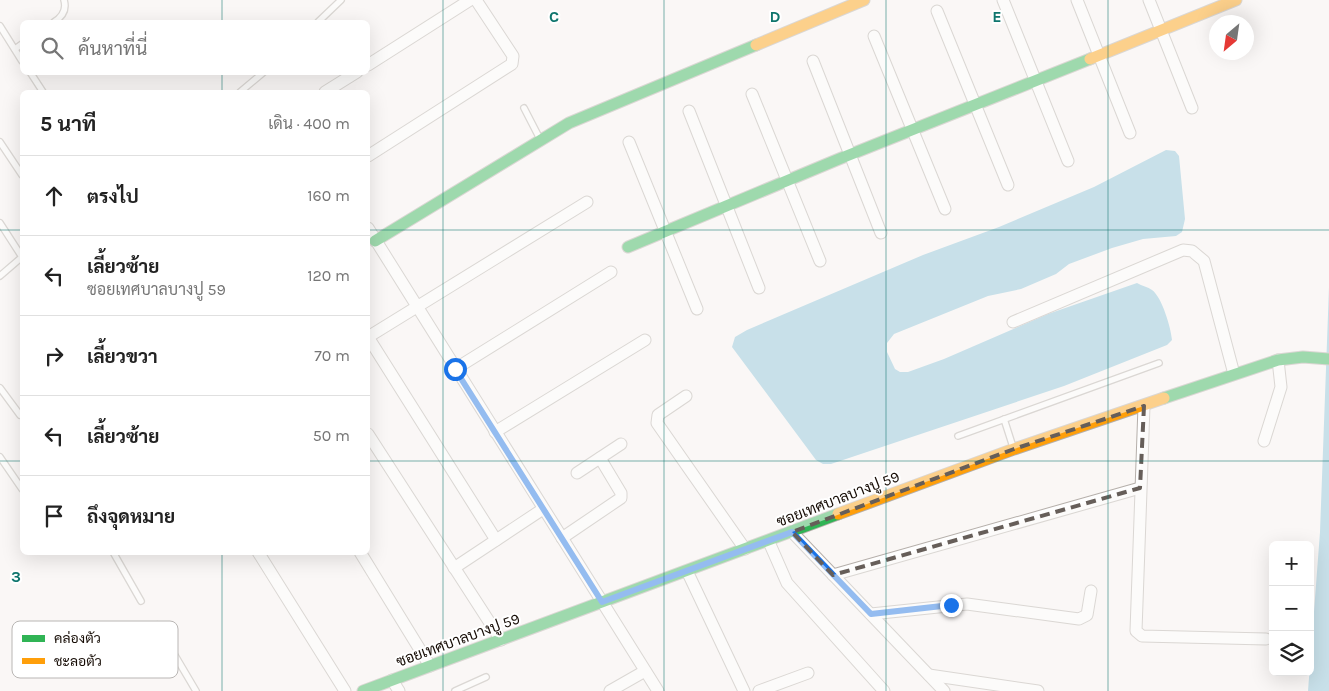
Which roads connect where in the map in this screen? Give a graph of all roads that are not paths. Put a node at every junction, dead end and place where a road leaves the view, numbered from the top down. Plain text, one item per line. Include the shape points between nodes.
1 (64, 0) edge
2 (341, 0) edge
3 (470, 0) edge
4 (476, 0) edge
5 (864, 0) edge
6 (1003, 0) edge
7 (1077, 0) edge
8 (1149, 0) edge
9 (1236, 0) edge
10 (1224, 2) edge
11 (936, 11) dead end
12 (57, 20) edge
13 (320, 20) edge
14 (0, 26) edge
15 (1161, 30) junction
16 (874, 36) dead end
17 (20, 45) edge
18 (15, 49) junction
19 (1098, 56) junction
20 (20, 58) edge
21 (813, 61) dead end
22 (370, 65) edge
23 (32, 75) edge
24 (260, 75) edge
25 (351, 75) edge
26 (1036, 81) junction
27 (42, 90) edge
28 (242, 90) edge
29 (328, 90) edge
30 (752, 94) dead end
31 (975, 105) junction
32 (524, 108) dead end
33 (1192, 108) dead end
34 (689, 111) dead end
35 (913, 130) junction
36 (1130, 133) dead end
37 (540, 139) junction
38 (0, 142) edge
39 (629, 142) dead end
40 (370, 155) edge
41 (851, 155) junction
42 (1068, 161) dead end
43 (20, 172) edge
44 (788, 180) junction
45 (1008, 185) dead end
46 (587, 202) dead end
47 (727, 206) junction
48 (945, 210) dead end
49 (0, 223) edge
50 (370, 232) edge
51 (665, 232) junction
52 (882, 233) dead end
53 (375, 241) junction
54 (628, 247) dead end
55 (20, 254) edge
56 (20, 259) edge
57 (820, 261) dead end
58 (611, 272) dead end
59 (0, 276) edge
60 (760, 288) dead end
61 (418, 306) junction
62 (697, 310) dead end
63 (1013, 322) dead end
64 (370, 336) edge
65 (370, 340) edge
66 (645, 340) dead end
67 (1329, 359) edge
68 (1278, 360) junction
69 (1159, 363) dead end
70 (455, 369) junction
71 (1234, 374) junction
72 (0, 388) edge
73 (686, 396) dead end
74 (1144, 406) junction
75 (20, 415) dead end
76 (1004, 419) junction
77 (495, 432) junction
78 (958, 436) dead end
79 (370, 437) edge
80 (1264, 441) dead end
81 (621, 444) dead end
82 (1014, 449) junction
83 (0, 457) edge
84 (600, 458) junction
85 (577, 473) dead end
86 (20, 486) edge
87 (1140, 488) junction
88 (543, 509) junction
89 (792, 532) junction
90 (562, 538) junction
91 (496, 540) junction
92 (768, 542) junction
93 (745, 549) junction
94 (115, 555) edge
95 (260, 555) edge
96 (362, 555) edge
97 (454, 568) junction
98 (687, 571) junction
99 (833, 575) junction
100 (1091, 592) dead end
101 (141, 601) dead end
102 (602, 602) junction
103 (871, 614) junction
104 (1266, 639) dead end
105 (501, 640) junction
106 (178, 661) edge
107 (430, 666) junction
108 (645, 671) junction
109 (808, 673) dead end
110 (929, 675) junction
111 (486, 677) dead end
112 (392, 680) junction
113 (614, 690) edge
114 (196, 691) edge
115 (345, 691) edge
116 (362, 691) edge
117 (399, 691) edge
118 (455, 691) edge
119 (658, 691) edge
120 (744, 691) edge
121 (759, 691) edge
122 (884, 691) edge
123 (944, 691) edge
124 (1038, 691) edge

1 - 12 lane via 65,8
2 - 13 lane
3 - 22 street
4 - 40 street via 513,56 512,64
5 - 37 street via 569,123
6 - 26 street
7 - 19 street
8 - 15 street
9 - 10 street
10 - 15 street
11 - 31 street
14 - 18 lane
15 - 19 street
15 - 33 street
16 - 35 street
17 - 18 lane
18 - 20 lane
19 - 26 street
19 - 36 street
21 - 41 street
23 - 27 lane
24 - 28 lane
25 - 29 street
26 - 31 street
26 - 42 street
30 - 44 street
31 - 35 street
31 - 45 street
32 - 37 lane
34 - 47 street
35 - 41 street
35 - 48 street
37 - 53 street
38 - 43 lane
39 - 51 street
41 - 44 street
41 - 52 street
44 - 47 street
44 - 57 street
46 - 61 street
47 - 51 street
47 - 60 street
49 - 55 lane
50 - 53 street
51 - 54 street
51 - 62 street
53 - 61 street
56 - 59 lane
58 - 70 street
61 - 64 street
61 - 70 street
63 - 71 street via 1183,250 1192,251 1204,261
65 - 91 street
66 - 77 street
67 - 68 street, ซอยเทศบาลบางปู 59 via 1303,357
68 - 71 street, ซอยเทศบาลบางปู 59
68 - 80 street via 1281,387
69 - 76 lane
70 - 77 street
71 - 74 street, ซอยเทศบาลบางปู 59
72 - 75 lane
73 - 93 street via 658,415 657,423
74 - 82 street, ซอยเทศบาลบางปู 59
74 - 87 street
76 - 78 lane
76 - 82 lane
77 - 88 street
79 - 97 street
81 - 84 street
82 - 89 street, ซอยเทศบาลบางปู 59
83 - 86 lane
84 - 85 street
84 - 90 street via 621,493 620,498
87 - 99 street
87 - 104 street via 1135,625 1138,634
88 - 90 street
88 - 91 street
89 - 92 street, ซอยเทศบาลบางปู 59
89 - 99 street
90 - 102 street
91 - 97 street
92 - 93 street, ซอยเทศบาลบางปู 59
92 - 122 street via 787,583
93 - 98 street, ซอยเทศบาลบางปู 59
94 - 101 lane
95 - 115 street
96 - 107 street
97 - 105 street
98 - 102 street, ซอยเทศบาลบางปู 59
98 - 120 street
99 - 103 street
100 - 103 street via 1087,615 1079,619 967,604
102 - 105 street, ซอยเทศบาลบางปู 59
102 - 108 street
103 - 110 street
105 - 107 street, ซอยเทศบาลบางปู 59
106 - 114 lane
107 - 112 street, ซอยเทศบาลบางปู 59
108 - 113 street
108 - 119 street
109 - 121 street
110 - 123 street
110 - 124 street
111 - 118 lane
112 - 116 street, ซอยเทศบาลบางปู 59
112 - 117 street

